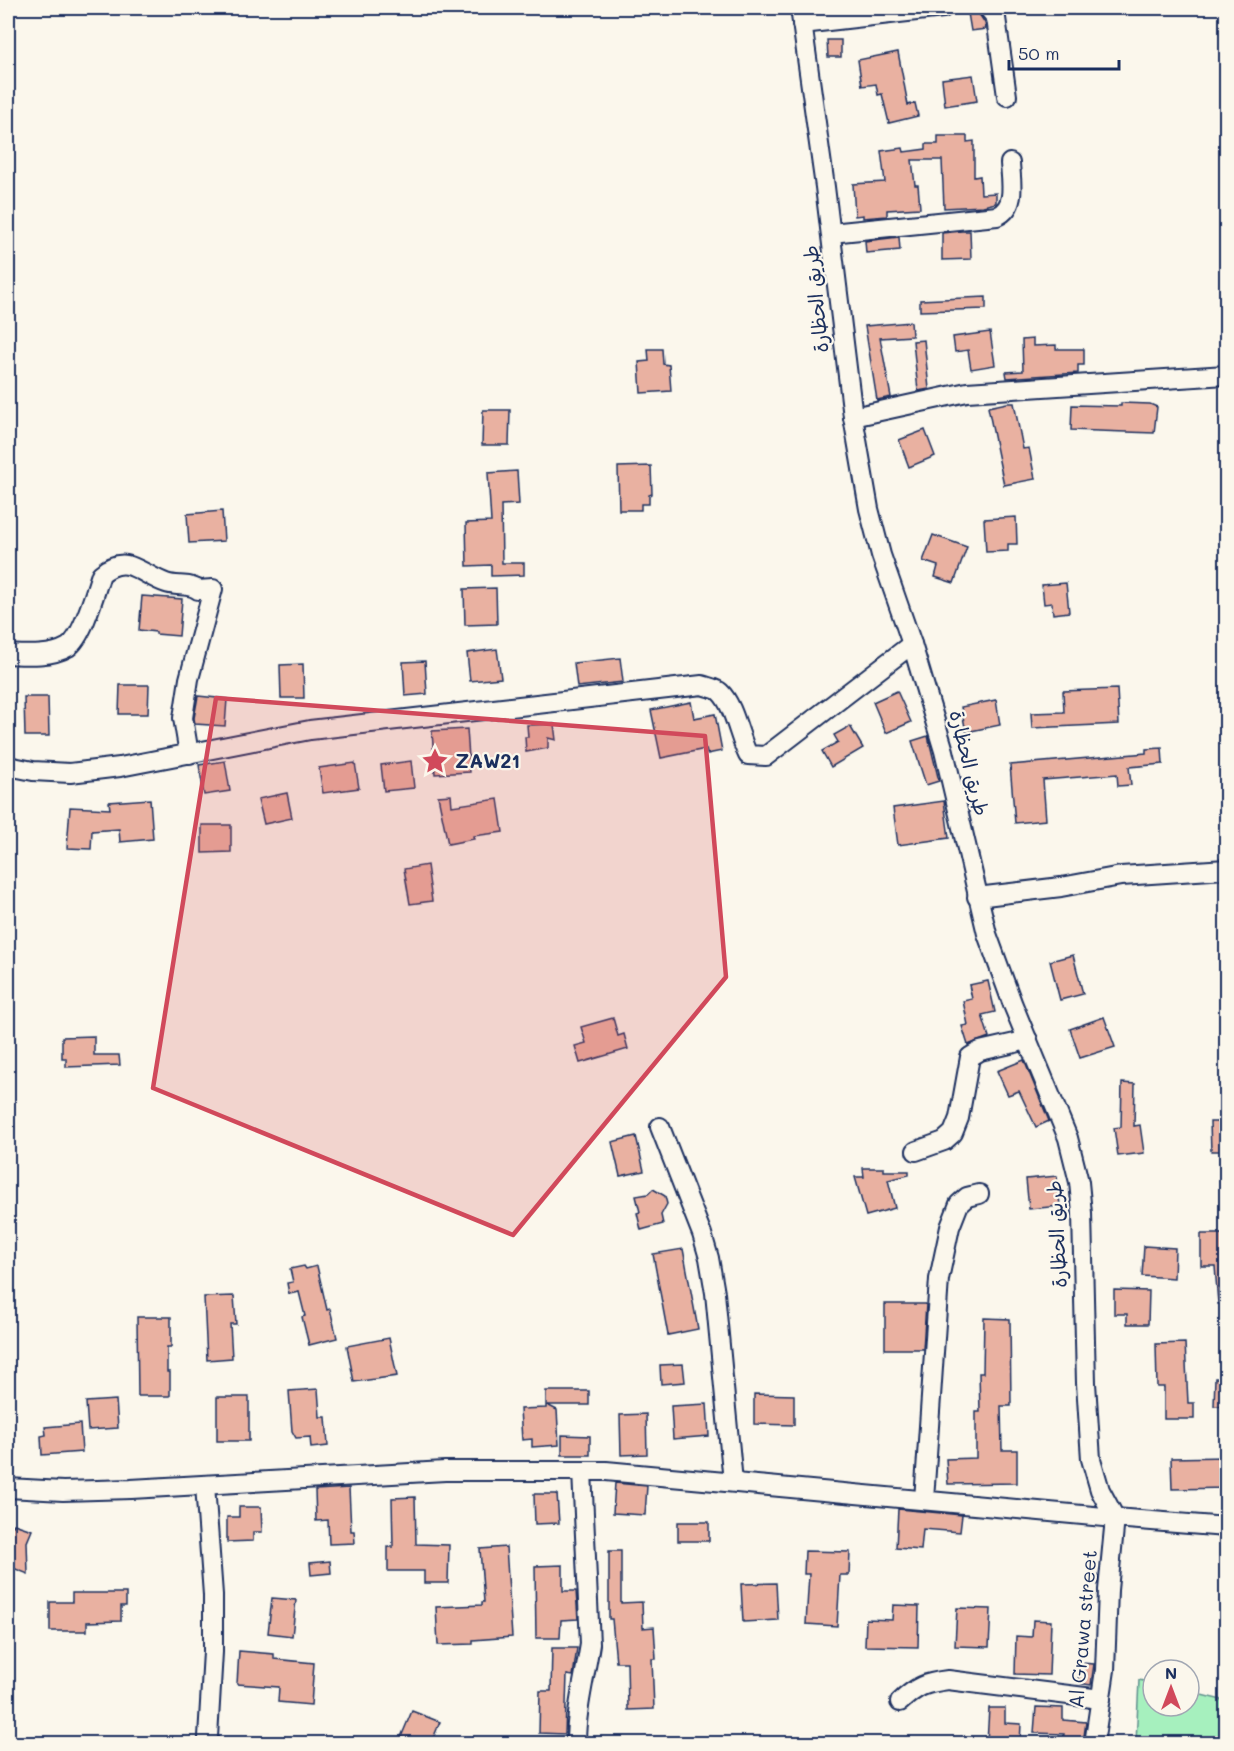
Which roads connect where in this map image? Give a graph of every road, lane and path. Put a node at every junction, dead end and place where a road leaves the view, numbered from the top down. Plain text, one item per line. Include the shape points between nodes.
1 (944, 8) edge
2 (988, 8) edge
3 (801, 16) edge
4 (1007, 96) dead end
5 (1010, 163) dead end
6 (831, 233) junction
7 (1227, 375) edge
8 (853, 417) junction
9 (912, 644) junction
10 (8, 654) edge
11 (189, 754) junction
12 (8, 766) edge
13 (1227, 869) edge
14 (977, 897) junction
15 (1028, 1040) junction
16 (660, 1127) dead end
17 (915, 1151) dead end
18 (979, 1194) dead end
19 (582, 1471) junction
20 (733, 1482) junction
21 (205, 1485) junction
22 (8, 1488) edge
23 (924, 1500) junction
24 (1115, 1518) junction
25 (1227, 1527) edge
26 (1101, 1699) junction
27 (900, 1702) dead end
28 (209, 1743) edge
29 (576, 1743) edge
30 (1094, 1743) edge

1 - 3 street
2 - 4 street via 996,18
3 - 6 street, طريق الحظارة
5 - 6 street via 1010,205 1003,214
6 - 8 street, طريق الحظارة
7 - 8 street via 967,392
8 - 9 street, طريق الحظارة via 869,510
9 - 11 street via 766,756 748,755 731,709 719,691 702,684 310,730
9 - 14 street, طريق الحظارة via 944,751
10 - 11 street via 46,654 66,648 79,632 101,574 117,564 128,564 168,584 194,586 198,590 213,588 183,718
11 - 12 street via 70,772
13 - 14 street via 1121,876
14 - 15 street, طريق الحظارة via 999,970
15 - 17 street via 970,1057 953,1133 944,1141
15 - 24 street, طريق الحظارة via 1077,1167 1091,1459 1100,1490
16 - 20 street via 709,1258
18 - 23 street via 966,1197 959,1204 939,1279
19 - 20 street
19 - 21 street via 445,1471
19 - 29 street via 590,1644
20 - 23 street
21 - 22 street via 75,1491
21 - 28 street via 213,1594
23 - 24 street
24 - 25 street
24 - 26 street, Al Grawa street
26 - 27 street via 948,1680 927,1683
26 - 30 street, Al Grawa street

